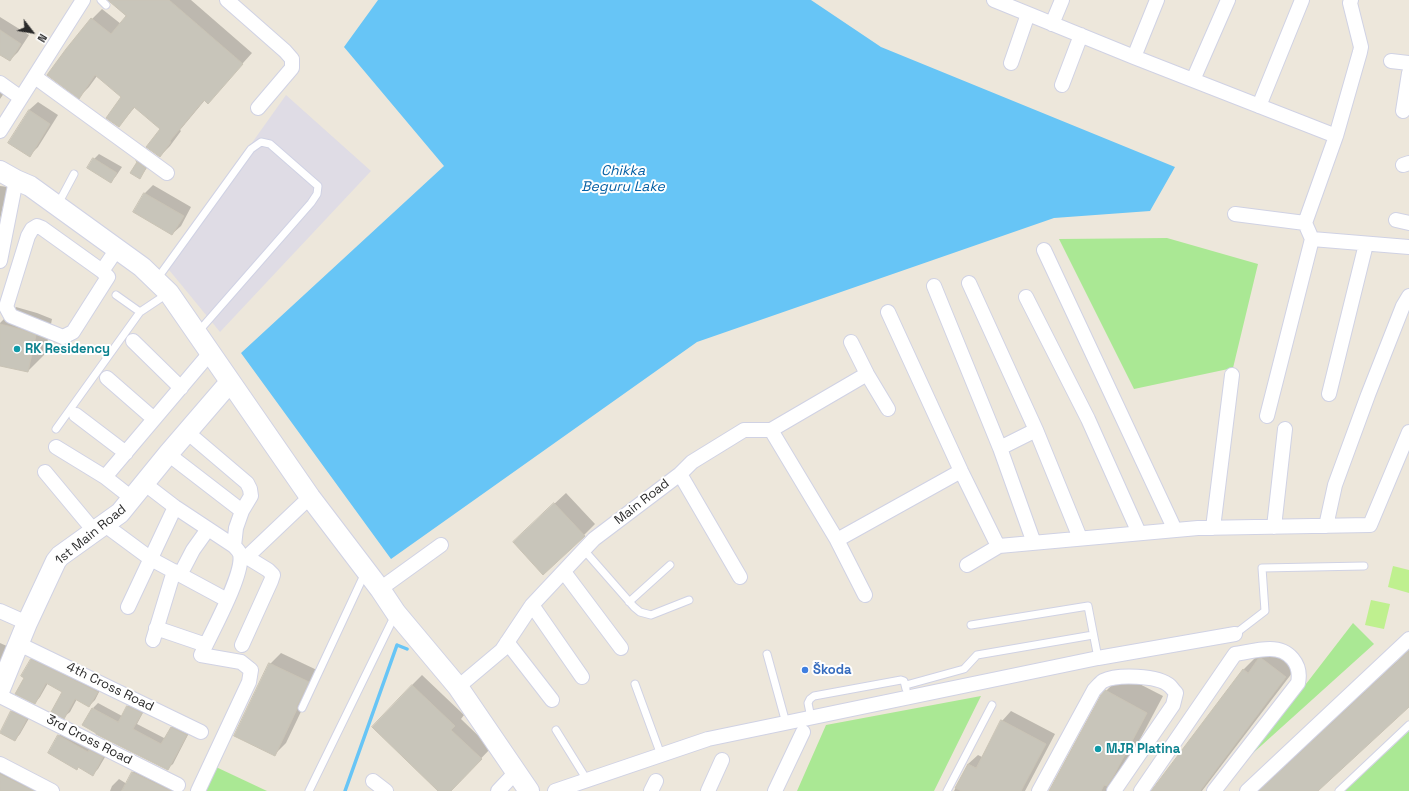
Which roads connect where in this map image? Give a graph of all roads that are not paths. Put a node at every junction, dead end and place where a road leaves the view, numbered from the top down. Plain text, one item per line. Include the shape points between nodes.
1 (83, 0) edge
2 (227, 0) edge
3 (994, 0) edge
4 (1062, 0) edge
5 (1158, 0) edge
6 (1228, 0) edge
7 (1302, 0) edge
8 (1351, 0) edge
9 (1028, 14) junction
10 (1052, 24) junction
11 (1081, 35) junction
12 (1134, 57) junction
13 (1391, 61) dead end
14 (1011, 63) dead end
15 (1409, 63) edge
16 (1409, 73) edge
17 (35, 77) junction
18 (1193, 80) junction
19 (0, 82) edge
20 (1062, 85) dead end
21 (21, 98) junction
22 (1259, 106) junction
23 (258, 108) dead end
24 (1403, 111) dead end
25 (0, 131) edge
26 (1336, 136) junction
27 (167, 173) dead end
28 (74, 174) dead end
29 (8, 176) edge
30 (57, 205) junction
31 (1235, 214) dead end
32 (1304, 224) junction
33 (1312, 239) junction
34 (1366, 244) junction
35 (1409, 247) edge
36 (117, 249) junction
37 (1044, 250) dead end
38 (0, 261) edge
39 (102, 271) junction
40 (969, 283) dead end
41 (163, 286) junction
42 (934, 286) dead end
43 (6, 288) edge
44 (116, 295) dead end
45 (1026, 296) dead end
46 (1409, 296) edge
47 (140, 312) junction
48 (888, 312) dead end
49 (197, 334) junction
50 (133, 341) dead end
51 (851, 342) dead end
52 (210, 353) junction
53 (867, 374) junction
54 (1232, 375) dead end
55 (107, 378) dead end
56 (230, 382) junction
57 (181, 388) junction
58 (1329, 394) dead end
59 (888, 409) dead end
60 (76, 415) dead end
61 (1267, 416) dead end
62 (154, 419) junction
63 (56, 429) dead end
64 (1286, 429) dead end
65 (771, 430) junction
66 (1036, 430) junction
67 (187, 432) junction
68 (1409, 432) edge
69 (56, 447) dead end
70 (1000, 448) junction
71 (126, 453) junction
72 (168, 454) junction
73 (961, 471) junction
74 (45, 472) dead end
75 (680, 474) junction
76 (105, 477) junction
77 (145, 484) junction
78 (310, 497) junction
79 (132, 498) junction
80 (175, 507) junction
81 (242, 510) junction
82 (1326, 526) junction
83 (1274, 527) junction
84 (100, 528) junction
85 (1213, 528) junction
86 (208, 529) junction
87 (1175, 530) junction
88 (1139, 533) junction
89 (1080, 538) junction
90 (837, 540) junction
91 (1034, 543) junction
92 (441, 545) dead end
93 (234, 546) junction
94 (999, 546) junction
95 (584, 550) junction
96 (151, 559) junction
97 (967, 564) dead end
98 (670, 565) dead end
99 (1364, 566) dead end
100 (366, 571) junction
101 (564, 572) junction
102 (177, 573) junction
103 (740, 577) dead end
104 (380, 589) junction
105 (865, 595) dead end
106 (227, 600) junction
107 (689, 600) dead end
108 (629, 602) junction
109 (532, 606) junction
110 (128, 607) dead end
111 (0, 611) edge
112 (396, 613) junction
113 (27, 623) junction
114 (971, 625) dead end
115 (1235, 634) joint
116 (1093, 635) junction
117 (1409, 639) edge
118 (507, 642) junction
119 (19, 644) junction
120 (206, 645) junction
121 (242, 645) dead end
122 (621, 648) dead end
123 (767, 654) dead end
124 (1098, 658) junction
125 (582, 677) dead end
126 (635, 684) dead end
127 (458, 688) junction
128 (0, 689) edge
129 (907, 691) junction
130 (0, 696) edge
131 (552, 700) dead end
132 (992, 705) dead end
133 (302, 708) dead end
134 (811, 718) junction
135 (786, 723) junction
136 (1409, 725) edge
137 (556, 730) dead end
138 (201, 732) dead end
139 (803, 732) dead end
140 (661, 755) junction
141 (722, 760) dead end
142 (0, 764) edge
143 (516, 772) junction
144 (587, 780) junction
145 (373, 781) dead end
146 (178, 785) dead end
147 (52, 791) edge
148 (198, 791) edge
149 (308, 791) edge
150 (386, 791) edge
151 (498, 791) edge
152 (529, 791) edge
153 (555, 791) edge
154 (708, 791) edge
155 (775, 791) edge
156 (947, 791) edge
157 (1039, 791) edge
158 (1114, 791) edge
159 (1141, 791) edge
160 (1214, 791) edge
161 (1247, 791) edge
162 (1340, 791) edge

1 - 17 street
2 - 23 street via 292,59 292,68
3 - 9 street
4 - 10 street
5 - 12 street
6 - 18 street
7 - 22 street
8 - 26 street via 1361,47
9 - 10 street
9 - 14 street
10 - 11 street
11 - 12 street
11 - 20 street
12 - 18 street
13 - 15 street
16 - 24 street
17 - 21 street
17 - 27 street
18 - 22 street
19 - 21 street
21 - 25 street
22 - 26 street
26 - 32 street
28 - 30 lane
29 - 30 street via 30,186
29 - 38 street
30 - 36 street
31 - 32 street
32 - 33 street
33 - 34 street
33 - 61 street
34 - 35 street
34 - 58 street
36 - 39 street
36 - 41 street
37 - 87 street
39 - 43 street via 37,226 28,236
39 - 43 street via 108,277 105,284 73,332 63,337 11,316 6,307
40 - 66 street
41 - 47 lane
41 - 49 street
41 - 49 lane via 251,149 261,142 270,144 318,186 318,194 311,203
42 - 70 street
44 - 47 lane
45 - 88 street via 1088,419
46 - 82 street via 1368,395 1338,477
47 - 63 lane
48 - 73 street
49 - 52 street
50 - 57 street
51 - 53 street
52 - 56 street
52 - 57 street
53 - 59 street
53 - 65 street
54 - 85 street
55 - 62 street
56 - 67 street, 1st Main Road
56 - 78 street
57 - 62 street
60 - 71 street
62 - 71 street
64 - 83 street
65 - 75 street, Main Road via 744,430 692,462
65 - 90 street
66 - 70 street
66 - 89 street
67 - 72 street, 1st Main Road
67 - 81 street via 247,483 251,496
68 - 82 street via 1370,525
69 - 76 street
70 - 91 street
71 - 76 street
72 - 77 street, 1st Main Road
72 - 81 street
73 - 90 street
73 - 94 street
74 - 84 street
75 - 95 street, Main Road
75 - 103 street
76 - 79 street
77 - 79 street, 1st Main Road
77 - 80 street
78 - 100 street
78 - 121 street via 250,554 250,559 273,575
79 - 84 street, 1st Main Road via 120,513
80 - 86 street
80 - 96 street
81 - 93 street
82 - 83 street
83 - 85 street
84 - 96 street
84 - 113 street, 1st Main Road via 56,561
85 - 87 street
86 - 93 street
86 - 102 street
87 - 88 street
88 - 89 street
89 - 91 street
90 - 105 street
91 - 94 street
92 - 104 street
93 - 106 street via 240,554 240,568
94 - 97 street
95 - 101 street, Main Road
95 - 108 lane
96 - 102 street
96 - 110 street
98 - 108 lane
99 - 115 lane via 1262,568 1265,611
100 - 104 street
100 - 133 lane
101 - 109 street, Main Road
101 - 122 street
102 - 106 street
102 - 120 street via 155,634
104 - 112 street
106 - 120 street
107 - 108 lane via 651,614 640,612
109 - 118 street, Main Road
109 - 125 street
111 - 113 street
112 - 127 street
112 - 149 lane
113 - 119 street, 1st Main Road
114 - 116 lane via 1088,606
115 - 124 street
116 - 124 lane
116 - 129 lane via 977,655 964,669
117 - 161 street
118 - 127 street, Main Road via 502,650
118 - 131 street
119 - 128 street, 1st Main Road
119 - 138 street, 4th Cross Road
120 - 148 street via 201,655 241,662 251,670 249,682
123 - 135 lane
124 - 129 street
126 - 140 lane
127 - 143 street
129 - 134 street
129 - 134 lane via 901,680 814,696 808,703
130 - 146 street, 3rd Cross Road
132 - 156 lane
134 - 135 street
135 - 140 street via 708,739
136 - 162 lane
137 - 144 lane
139 - 155 street
140 - 144 street
141 - 154 street
142 - 147 street
143 - 151 street
143 - 152 street
144 - 153 street
145 - 150 street
157 - 158 street via 1094,690 1102,682 1118,677 1139,676 1162,681 1170,685 1176,693 1173,705
159 - 160 street via 1235,654 1267,649 1285,652 1297,665 1298,683

